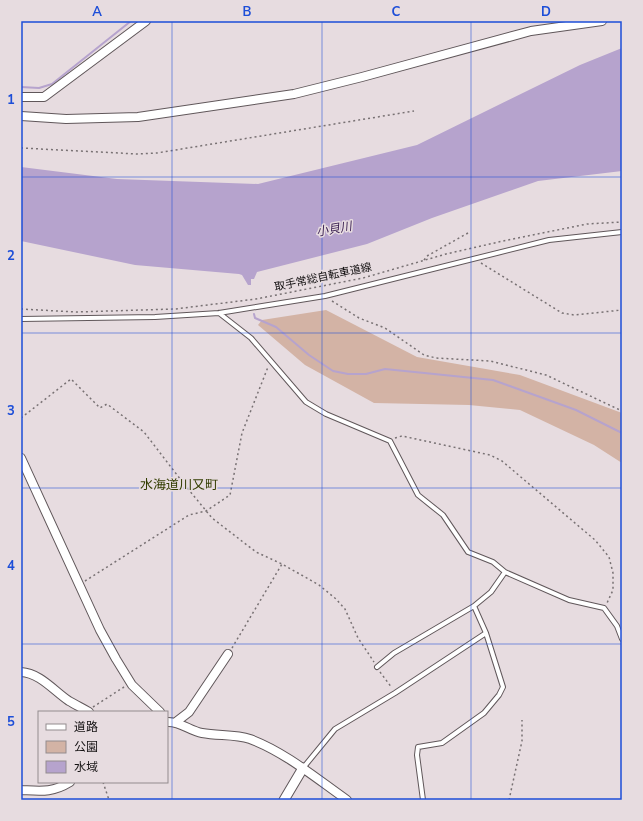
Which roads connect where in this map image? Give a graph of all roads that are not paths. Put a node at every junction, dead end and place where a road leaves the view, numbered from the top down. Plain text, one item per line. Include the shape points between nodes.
1 (146, 21) edge
2 (602, 21) edge
3 (21, 97) edge
4 (21, 116) edge
5 (622, 232) edge
6 (219, 314) junction
7 (21, 319) edge
8 (21, 458) edge
9 (506, 572) junction
10 (474, 606) junction
11 (486, 633) junction
12 (622, 639) edge
13 (228, 654) road end
14 (377, 667) road end
15 (21, 672) edge
16 (88, 711) edge
17 (159, 711) edge
18 (170, 721) edge
19 (303, 768) junction
20 (68, 783) edge
21 (21, 790) edge
22 (284, 800) edge
23 (346, 800) edge
24 (423, 800) edge

1 - 3 street via 44,98
2 - 4 street via 531,31 294,94 138,117 66,119
5 - 6 lane via 549,240 325,296
6 - 7 lane
6 - 9 lane via 251,338 306,402 326,414 387,439 396,450 418,495 443,515 468,552 493,562
8 - 17 street via 100,630 130,682
9 - 10 lane via 491,592
9 - 12 lane via 569,600 604,608 617,626
10 - 11 lane
10 - 14 lane via 394,653
11 - 19 lane via 335,729
11 - 24 lane via 503,687 484,713 442,743 418,747
13 - 18 street via 189,712
15 - 16 street via 38,677
18 - 19 street via 192,731 250,739
19 - 22 street
19 - 23 street
20 - 21 street via 49,791

